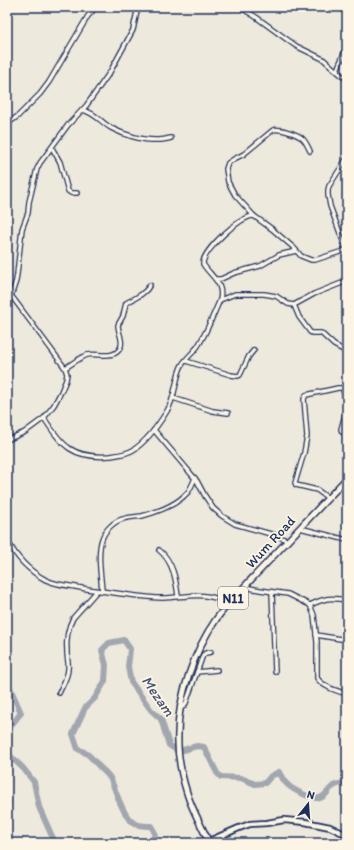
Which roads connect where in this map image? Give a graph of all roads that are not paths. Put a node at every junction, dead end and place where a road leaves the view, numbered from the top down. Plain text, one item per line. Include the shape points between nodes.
1 (96, 7) edge
2 (138, 7) edge
3 (240, 7) edge
4 (347, 46) edge
5 (337, 70) junction
6 (347, 80) edge
7 (88, 104) junction
8 (82, 110) junction
9 (90, 112) junction
10 (7, 124) edge
11 (172, 138) dead end
12 (52, 148) junction
13 (310, 150) dead end
14 (347, 158) edge
15 (77, 193) dead end
16 (254, 216) junction
17 (296, 251) junction
18 (347, 251) edge
19 (217, 281) junction
20 (347, 281) edge
21 (150, 285) dead end
22 (7, 292) edge
23 (11, 296) junction
24 (220, 300) junction
25 (294, 305) junction
26 (254, 350) dead end
27 (347, 352) edge
28 (186, 361) junction
29 (65, 368) junction
30 (347, 384) edge
31 (344, 388) junction
32 (173, 398) junction
33 (228, 413) dead end
34 (44, 418) junction
35 (154, 430) junction
36 (347, 434) edge
37 (7, 440) edge
38 (195, 478) junction
39 (347, 478) edge
40 (328, 498) junction
41 (300, 528) junction
42 (7, 539) edge
43 (347, 540) edge
44 (288, 541) junction
45 (159, 550) dead end
46 (244, 586) junction
47 (97, 591) junction
48 (102, 591) junction
49 (272, 592) junction
50 (178, 596) junction
51 (347, 600) edge
52 (228, 604) junction
53 (310, 605) junction
54 (316, 635) junction
55 (347, 640) edge
56 (212, 652) dead end
57 (217, 670) dead end
58 (197, 672) junction
59 (275, 672) dead end
60 (59, 693) dead end
61 (347, 694) edge
62 (180, 708) junction
63 (347, 835) edge
64 (209, 842) edge

1 - 10 street via 40,94
2 - 7 street via 135,25 130,35 110,72
3 - 5 street via 296,46 324,59
4 - 5 street
5 - 6 street
7 - 8 street
7 - 9 street
8 - 9 street
8 - 12 street
9 - 11 street via 110,128 142,139
12 - 15 street via 60,162 68,191
12 - 23 street via 37,169 22,229 16,281
13 - 16 street via 301,138 276,129 228,163 226,169 230,186
14 - 18 street via 328,190 330,206
16 - 17 street
16 - 19 street via 244,218 231,228 205,256 203,264
17 - 18 street via 311,260
17 - 19 street via 279,255 262,265
19 - 24 street via 221,289
20 - 25 street
21 - 29 street via 126,303 124,316 118,325 121,344 118,350 108,355 86,355
22 - 23 street
23 - 29 street
24 - 25 street via 235,294 264,294 276,296
24 - 28 street via 203,338
25 - 27 street via 298,317 310,332 321,333 334,345
26 - 28 street via 238,376
28 - 32 street via 182,366
29 - 34 street via 66,380 61,392
30 - 31 street
31 - 36 street via 346,402 341,429
31 - 40 street via 306,395 304,399 307,436 295,483 316,490
32 - 33 street via 213,411
32 - 35 street
34 - 35 street via 60,441 80,454 94,456 119,455 133,450
34 - 37 street via 25,432
35 - 38 street
38 - 44 street via 213,508 228,520
38 - 48 street via 189,491 174,504 141,516 121,519 106,531 100,558
39 - 40 highway, Wum Road / N11
40 - 41 highway, Wum Road / N11
41 - 43 street
41 - 44 highway, Wum Road / N11
42 - 47 street via 20,560 41,577 64,585
44 - 46 highway, Wum Road / N11
45 - 50 street via 165,554 173,571
46 - 49 street
46 - 52 highway, Wum Road / N11
47 - 48 street
47 - 60 street via 70,623 66,652 68,669
48 - 50 street via 142,597
49 - 53 street via 288,594
49 - 59 street
50 - 52 street via 213,596
51 - 53 street via 326,598
52 - 62 highway, Wum Road / N11 via 215,621 198,653
53 - 54 street
54 - 55 street
54 - 61 street via 320,682
56 - 58 street via 203,655
57 - 58 street
58 - 62 street via 186,703
62 - 64 highway, Wum Road / N11 via 179,751 184,782 190,802
63 - 64 main road via 330,827 284,820 250,824

